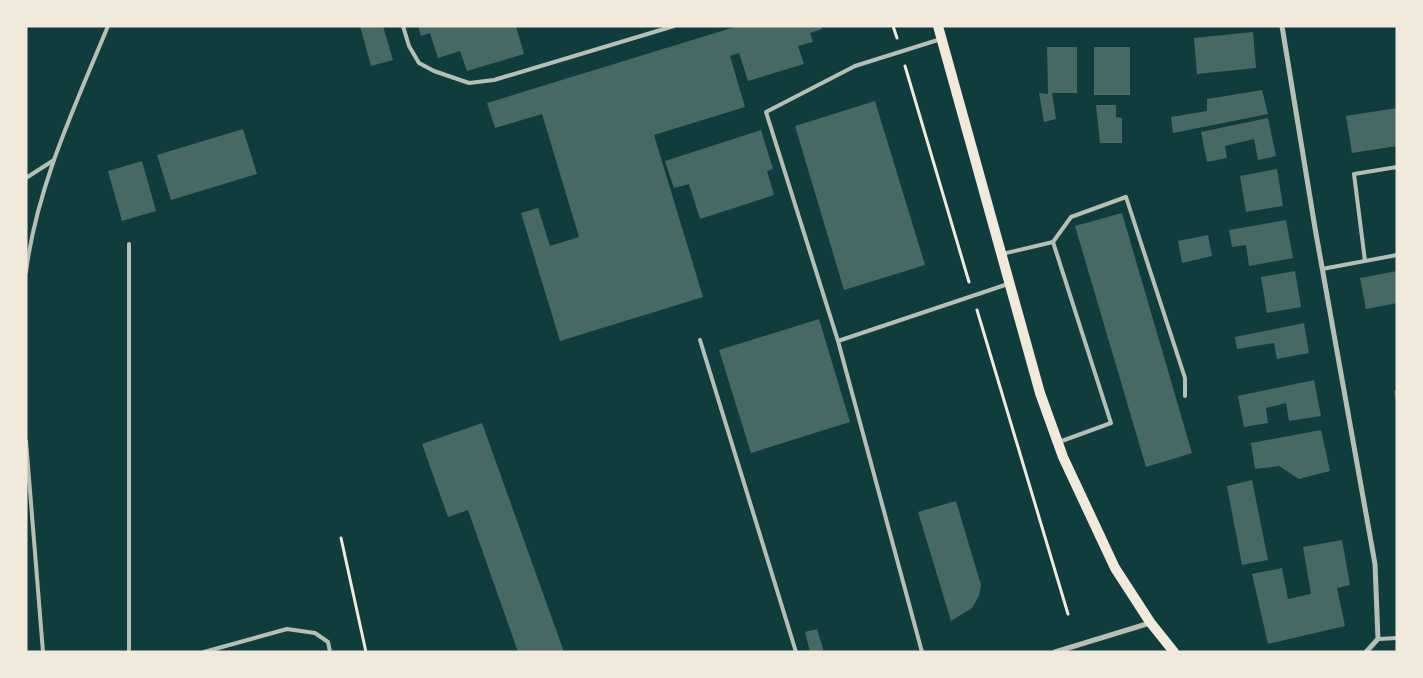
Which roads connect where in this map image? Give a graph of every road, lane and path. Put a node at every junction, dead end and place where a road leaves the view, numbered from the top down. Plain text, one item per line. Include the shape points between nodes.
1 (108, 26) edge
2 (403, 26) edge
3 (674, 26) edge
4 (893, 26) edge
5 (938, 26) edge
6 (1282, 26) edge
7 (942, 39) junction
8 (900, 50) junction
9 (54, 160) junction
10 (1397, 167) edge
11 (26, 178) edge
12 (1053, 242) junction
13 (129, 244) dead end
14 (1000, 254) junction
15 (1397, 255) edge
16 (1365, 261) junction
17 (1322, 269) junction
18 (26, 272) edge
19 (1008, 284) junction
20 (974, 297) junction
21 (700, 340) dead end
22 (838, 341) junction
23 (1185, 396) dead end
24 (26, 440) edge
25 (1058, 443) junction
26 (341, 538) dead end
27 (1068, 614) dead end
28 (1150, 622) junction
29 (1397, 638) edge
30 (1378, 639) junction
31 (43, 652) edge
32 (129, 652) edge
33 (204, 652) edge
34 (330, 652) edge
35 (366, 652) edge
36 (796, 652) edge
37 (922, 652) edge
38 (1054, 652) edge
39 (1174, 652) edge
40 (1366, 652) edge

1 - 9 lane
2 - 3 lane via 409,46 419,62 434,72 469,83 494,80
4 - 8 path
5 - 7 main road
6 - 17 street
7 - 8 lane
7 - 14 main road
8 - 20 path
8 - 22 lane via 855,66 766,112
9 - 11 lane
9 - 18 lane via 40,202
10 - 16 lane via 1354,174
12 - 14 lane
12 - 23 lane via 1071,217 1126,197 1185,378
12 - 25 lane via 1111,423
13 - 32 lane
14 - 19 main road
15 - 16 lane
16 - 17 lane
17 - 30 street via 1375,564
19 - 20 lane
19 - 25 main road
20 - 22 lane
20 - 27 path
21 - 36 lane
22 - 37 lane
24 - 31 lane
25 - 28 main road via 1115,568
26 - 35 path
28 - 38 street
28 - 39 main road
29 - 30 lane
30 - 40 street
33 - 34 lane via 287,629 315,633 328,642

